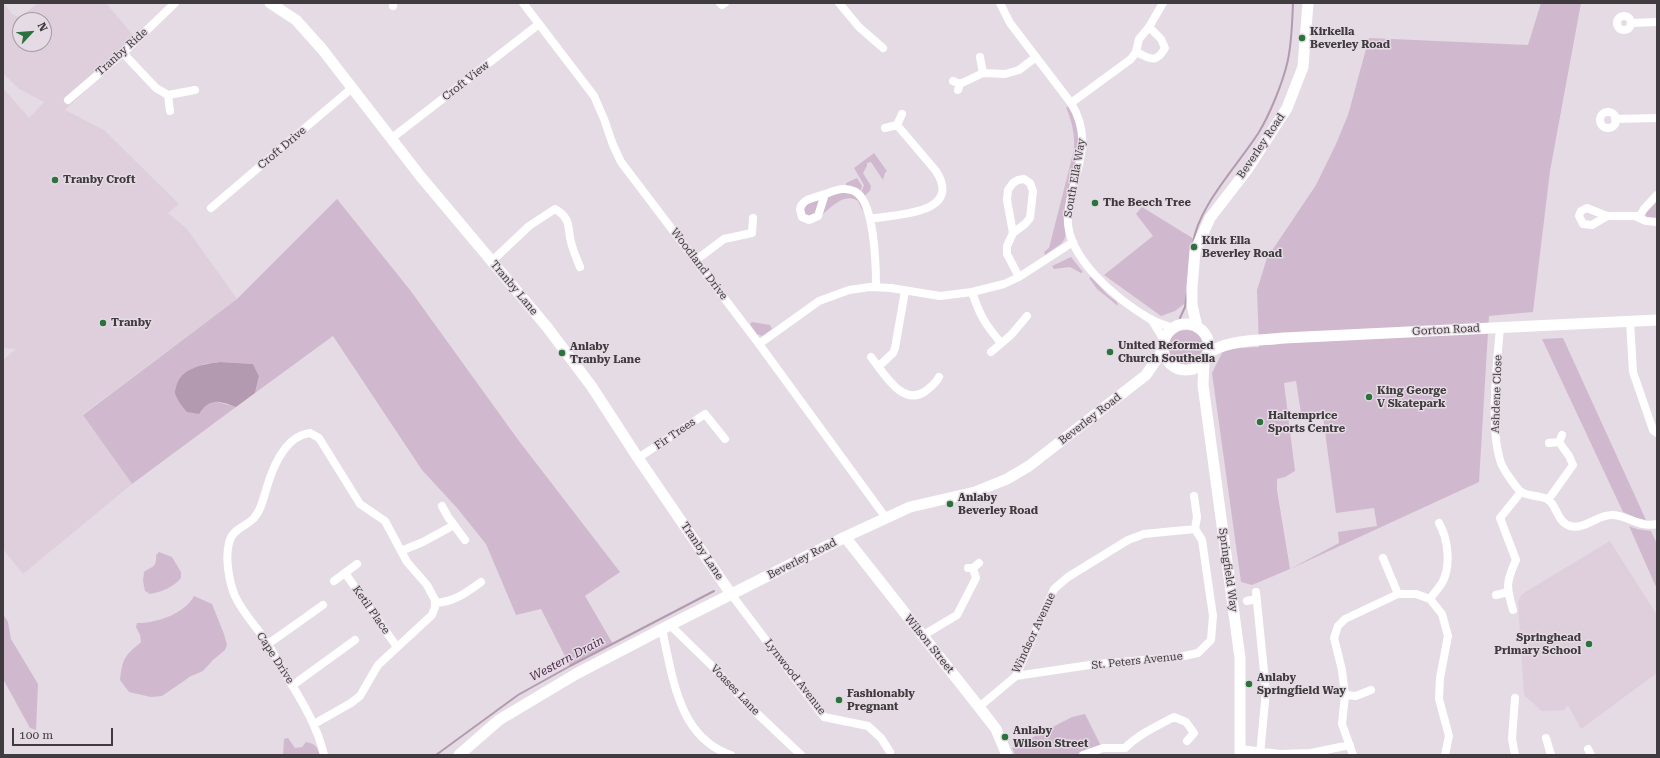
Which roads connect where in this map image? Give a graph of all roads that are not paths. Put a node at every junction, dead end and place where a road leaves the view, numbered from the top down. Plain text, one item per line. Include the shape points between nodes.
1 (175, 3) edge
2 (270, 3) edge
3 (523, 3) edge
4 (720, 3) edge
5 (725, 3) edge
6 (839, 3) edge
7 (1000, 3) edge
8 (1163, 3) edge
9 (1308, 3) edge
10 (1657, 22) edge
11 (1631, 23) dead end
12 (539, 24) junction
13 (1149, 27) junction
14 (883, 48) dead end
15 (1136, 52) junction
16 (123, 53) junction
17 (980, 57) dead end
18 (1036, 57) junction
19 (983, 73) junction
20 (957, 85) dead end
21 (352, 88) junction
22 (195, 90) dead end
23 (168, 95) junction
24 (68, 100) dead end
25 (1071, 103) junction
26 (170, 111) dead end
27 (902, 114) dead end
28 (1657, 118) edge
29 (1615, 119) dead end
30 (897, 125) junction
31 (885, 128) dead end
32 (392, 138) junction
33 (825, 194) dead end
34 (1657, 195) edge
35 (211, 208) dead end
36 (1607, 216) dead end
37 (1639, 217) junction
38 (752, 218) dead end
39 (870, 219) junction
40 (1657, 222) edge
41 (1013, 233) junction
42 (1073, 242) junction
43 (696, 260) junction
44 (492, 261) junction
45 (580, 267) dead end
46 (1019, 277) junction
47 (876, 288) junction
48 (905, 291) junction
49 (972, 292) junction
50 (1192, 305) junction
51 (1027, 316) dead end
52 (1151, 319) junction
53 (1657, 320) edge
54 (1630, 322) junction
55 (1178, 326) junction
56 (1197, 327) junction
57 (1500, 327) junction
58 (1205, 335) junction
59 (1001, 343) junction
60 (1235, 343) junction
61 (759, 344) junction
62 (1164, 345) junction
63 (991, 352) dead end
64 (871, 357) dead end
65 (1206, 357) junction
66 (878, 366) junction
67 (1172, 366) junction
68 (1185, 370) junction
69 (1146, 374) junction
70 (939, 383) dead end
71 (1203, 385) junction
72 (1657, 433) edge
73 (725, 438) dead end
74 (1549, 443) dead end
75 (638, 458) junction
76 (1521, 492) junction
77 (1194, 496) dead end
78 (1548, 500) junction
79 (442, 506) dead end
80 (886, 518) junction
81 (1657, 524) edge
82 (454, 525) junction
83 (1451, 526) dead end
84 (1195, 530) junction
85 (845, 538) junction
86 (465, 540) dead end
87 (401, 551) junction
88 (1383, 557) dead end
89 (357, 564) dead end
90 (973, 566) dead end
91 (345, 573) junction
92 (334, 581) dead end
93 (481, 582) dead end
94 (1508, 592) junction
95 (731, 594) junction
96 (1398, 594) junction
97 (1496, 595) dead end
98 (1430, 599) junction
99 (1247, 601) dead end
100 (435, 604) junction
101 (323, 605) dead end
102 (1513, 610) dead end
103 (666, 627) junction
104 (922, 636) junction
105 (355, 640) dead end
106 (268, 644) junction
107 (397, 646) junction
108 (1016, 676) junction
109 (293, 685) junction
110 (1371, 690) dead end
111 (1345, 695) junction
112 (1515, 698) dead end
113 (979, 707) junction
114 (314, 724) junction
115 (1546, 738) dead end
116 (1187, 741) dead end
117 (1350, 745) junction
118 (890, 752) edge
119 (1126, 752) edge
120 (1240, 752) edge
121 (1260, 753) edge
122 (324, 755) edge
123 (460, 755) edge
124 (732, 755) edge
125 (801, 755) edge
126 (1007, 755) edge
127 (1083, 755) edge
128 (1353, 755) edge
129 (1445, 755) edge
130 (1515, 755) edge
131 (1551, 755) edge

1 - 16 street, Tranby Ride
2 - 21 main road, Tranby Lane via 296,20
3 - 12 street, Woodland Drive
4 - 5 street
6 - 14 street via 859,27
7 - 18 street, South Ella Way via 1010,23
8 - 13 street
9 - 50 main road, Beverley Road via 1303,67 1287,108 1247,170 1210,218 1195,251
10 - 11 street
12 - 32 street, Croft View
12 - 43 street, Woodland Drive via 594,96 621,162
13 - 15 street via 1139,39
13 - 15 street via 1161,39 1165,48 1156,59 1147,58
15 - 25 street via 1131,59
16 - 23 street via 156,88
16 - 24 street, Tranby Ride
17 - 19 street
18 - 19 street via 1019,70 1005,74
18 - 25 street, South Ella Way
19 - 20 street
21 - 32 main road, Tranby Lane
21 - 35 street, Croft Drive
22 - 23 street
23 - 26 street
25 - 42 street, South Ella Way via 1079,117 1083,136 1068,217
27 - 30 street
28 - 29 street
30 - 31 street
30 - 39 street via 941,178 941,194 933,206 923,210
32 - 44 main road, Tranby Lane via 421,177
33 - 39 street via 839,189 854,190 864,199
34 - 37 street
36 - 37 street
37 - 40 street
38 - 43 street via 752,233 724,239
39 - 47 street via 876,260
41 - 41 street via 1007,200 1008,190 1013,183 1024,180 1030,183 1033,191 1030,218
41 - 46 street via 1007,246 1007,254
42 - 46 street
42 - 52 street, South Ella Way via 1081,257 1105,286
43 - 61 street, Woodland Drive
44 - 45 street via 529,226 555,209 563,214 569,227 570,242
44 - 75 main road, Tranby Lane via 547,327 592,387
46 - 49 street via 1004,284
47 - 48 street
47 - 61 street via 849,290 819,301
48 - 49 street via 940,296
48 - 66 street via 896,348
49 - 59 street via 986,326
50 - 55 main road, Beverley Road
50 - 56 main road, Beverley Road
51 - 59 street
52 - 55 street, South Ella Way
52 - 62 street, South Ella Way
53 - 54 main road, Gorton Road
54 - 57 main road, Gorton Road
54 - 72 street via 1633,372 1653,430
55 - 56 main road
55 - 62 main road via 1167,333
56 - 58 main road
57 - 60 main road, Gorton Road via 1284,338
57 - 76 street, Ashdene Close via 1495,435 1501,464
58 - 60 main road, Gorton Road
58 - 65 main road via 1208,341
59 - 63 street
60 - 65 main road, Gorton Road via 1217,347
61 - 80 street, Woodland Drive
62 - 67 main road
62 - 69 main road, Beverley Road
64 - 66 street
65 - 68 main road via 1199,366
65 - 71 main road, Springfield Way
66 - 70 street via 889,381 904,394 912,397 921,395
67 - 68 main road
67 - 69 main road, Beverley Road
68 - 71 main road
69 - 80 main road, Beverley Road via 1029,466 1007,479 975,492 910,507
71 - 120 main road, Springfield Way via 1240,658
73 - 75 street, Fir Trees via 705,414
74 - 78 street via 1561,439 1572,465
75 - 95 main road, Tranby Lane
76 - 78 street
76 - 94 street via 1500,518 1519,560 1507,579
77 - 84 street via 1197,517
78 - 81 street via 1561,519 1570,526 1583,525 1612,515 1644,525
79 - 82 street
80 - 85 main road, Beverley Road
82 - 86 street
82 - 87 street
83 - 98 street via 1441,526 1448,558 1443,580
84 - 108 street, Windsor Avenue via 1144,534 1128,540 1068,577 1054,589
84 - 108 street, St. Peters Avenue via 1202,540 1212,616 1211,640 1198,653 1179,658 1096,664
85 - 95 main road, Beverley Road
85 - 104 main road, Wilson Street
87 - 100 street via 427,585
87 - 106 street, Cape Drive via 385,521 360,504 319,438 310,434 301,436 280,456 257,513 232,534 228,545 227,561 235,596
88 - 96 street
89 - 91 street
90 - 104 street via 976,578 957,615
91 - 92 street
91 - 107 street, Ketil Place
93 - 100 street via 460,597
94 - 97 street
94 - 102 street
95 - 103 main road, Beverley Road
95 - 118 street, Lynwood Avenue via 824,717 868,726 881,738
96 - 98 street via 1416,594
96 - 111 street via 1345,619 1338,626 1334,638
98 - 129 street via 1442,614 1448,636 1439,699 1449,736
99 - 121 street, Springfield Way via 1256,596 1266,691
100 - 107 street via 432,615
101 - 106 street
103 - 123 main road, Beverley Road via 576,674 499,720
103 - 124 street via 680,703 686,718 711,746
103 - 125 street, Voases Lane via 714,668 746,703
104 - 113 main road, Wilson Street
105 - 109 street
106 - 109 street, Cape Drive
107 - 114 street via 375,669 360,696
108 - 113 street, Windsor Avenue
109 - 114 street, Cape Drive
110 - 111 street via 1356,696
111 - 117 street via 1342,724
112 - 130 street via 1512,739
113 - 126 main road, Wilson Street via 996,729
114 - 122 street, Cape Drive
115 - 131 street
116 - 119 street via 1194,733 1186,722 1174,717 1131,742
117 - 121 street via 1311,753
117 - 128 street
119 - 127 street via 1103,748
120 - 121 street

